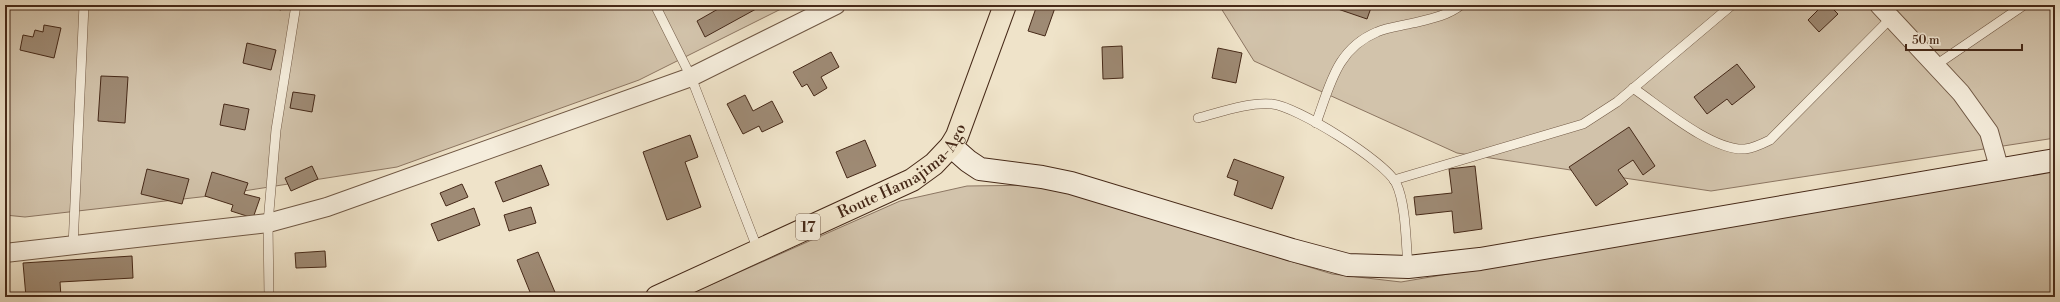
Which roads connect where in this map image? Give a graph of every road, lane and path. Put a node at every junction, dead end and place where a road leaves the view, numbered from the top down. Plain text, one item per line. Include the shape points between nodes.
1 (84, 5) edge
2 (296, 5) edge
3 (655, 5) edge
4 (836, 5) edge
5 (1005, 5) edge
6 (1461, 5) edge
7 (1732, 5) edge
8 (1879, 5) edge
9 (2024, 5) edge
10 (1891, 18) junction
11 (1936, 65) junction
12 (691, 77) junction
13 (1633, 88) junction
14 (1198, 118) dead end
15 (1316, 123) junction
16 (951, 146) junction
17 (2055, 160) edge
18 (2000, 170) junction
19 (1394, 180) junction
20 (268, 222) junction
21 (73, 246) junction
22 (758, 251) junction
23 (5, 253) edge
24 (1408, 267) junction
25 (269, 297) edge
26 (657, 297) edge

1 - 21 lane
2 - 20 lane via 276,130
3 - 12 lane
4 - 12 street
5 - 16 main road, Route Hamajima-Ago / 17 via 962,125
6 - 15 lane via 1443,15 1379,31 1356,44 1338,65
7 - 13 lane
8 - 10 street
9 - 11 lane
10 - 11 street
10 - 13 lane via 1770,140 1752,147 1734,149 1710,141
11 - 18 street via 1961,93 1989,132
12 - 20 street via 327,207
12 - 22 lane
13 - 19 lane via 1599,115 1568,130
14 - 15 lane via 1257,104 1272,104 1288,108
15 - 19 lane via 1375,160
16 - 22 main road, Route Hamajima-Ago / 17 via 934,164 912,180
16 - 24 street via 980,169 1071,183 1348,265
17 - 18 street
18 - 24 street via 1480,259
19 - 24 lane via 1401,195
20 - 21 street
20 - 25 lane
21 - 23 street
22 - 26 main road, Route Hamajima-Ago / 17

